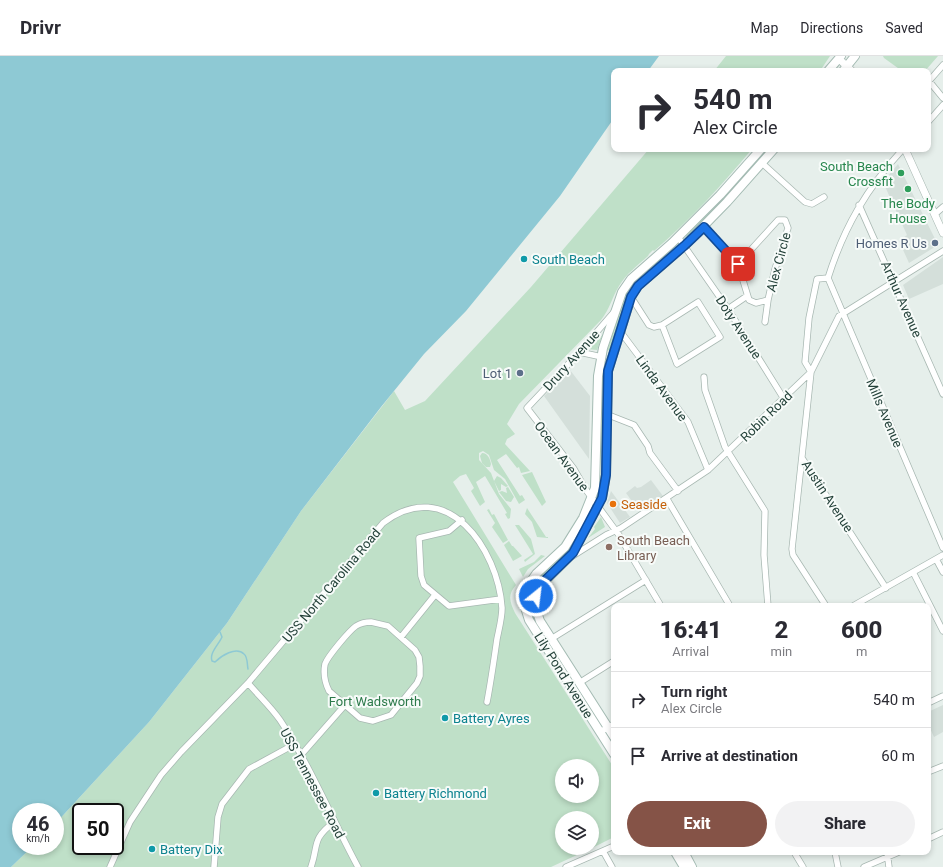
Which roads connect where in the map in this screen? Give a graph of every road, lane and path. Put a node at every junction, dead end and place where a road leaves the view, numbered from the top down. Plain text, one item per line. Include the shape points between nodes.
1 (855, 56) edge
2 (840, 57) edge
3 (943, 65) edge
4 (831, 68) edge
5 (846, 68) edge
6 (848, 68) edge
7 (931, 79) edge
8 (931, 83) edge
9 (943, 98) edge
10 (943, 105) edge
11 (931, 119) edge
12 (758, 152) edge
13 (771, 152) edge
14 (901, 152) edge
15 (905, 152) edge
16 (762, 163) junction
17 (824, 197) dead end
18 (860, 205) junction
19 (943, 208) edge
20 (935, 214) junction
21 (704, 227) junction
22 (943, 233) edge
23 (678, 238) junction
24 (684, 246) junction
25 (943, 251) edge
26 (738, 264) junction
27 (828, 278) junction
28 (895, 282) junction
29 (747, 296) junction
30 (631, 297) junction
31 (768, 300) junction
32 (728, 309) junction
33 (615, 311) junction
34 (842, 313) junction
35 (765, 322) dead end
36 (662, 325) junction
37 (620, 331) junction
38 (579, 352) junction
39 (602, 357) junction
40 (811, 372) junction
41 (704, 378) dead end
42 (943, 394) edge
43 (784, 399) junction
44 (527, 408) joint
45 (606, 414) junction
46 (729, 452) junction
47 (802, 458) junction
48 (708, 470) junction
49 (678, 491) junction
50 (592, 498) junction
51 (667, 499) junction
52 (599, 506) junction
53 (462, 520) junction
54 (616, 531) junction
55 (943, 548) edge
56 (943, 555) edge
57 (936, 559) junction
58 (566, 560) junction
59 (913, 572) junction
60 (943, 572) edge
61 (646, 580) junction
62 (886, 588) junction
63 (435, 595) junction
64 (501, 598) junction
65 (659, 603) edge
66 (728, 603) edge
67 (768, 603) edge
68 (824, 603) edge
69 (858, 603) edge
70 (929, 603) edge
71 (931, 607) edge
72 (943, 631) edge
73 (401, 637) junction
74 (551, 639) junction
75 (611, 663) edge
76 (248, 683) junction
77 (579, 683) junction
78 (943, 696) edge
79 (487, 702) dead end
80 (931, 702) edge
81 (345, 705) junction
82 (611, 726) edge
83 (600, 732) junction
84 (295, 744) junction
85 (611, 749) edge
86 (301, 755) junction
87 (943, 766) edge
88 (931, 771) edge
89 (334, 822) junction
90 (943, 832) edge
91 (931, 838) edge
92 (611, 847) edge
93 (603, 851) junction
94 (678, 855) edge
95 (686, 855) edge
96 (796, 855) edge
97 (836, 855) edge
98 (886, 855) edge
99 (888, 855) edge
100 (110, 867) edge
101 (214, 867) edge
102 (311, 867) edge
103 (358, 867) edge
104 (566, 867) edge
105 (612, 867) edge
106 (684, 867) edge
107 (692, 867) edge
108 (803, 867) edge
109 (838, 867) edge
110 (864, 867) edge
111 (889, 867) edge

1 - 6 main road
2 - 4 main road
2 - 5 street
3 - 7 street
8 - 9 street
10 - 11 street
12 - 23 main road
13 - 16 main road
14 - 18 street via 886,168
15 - 20 street
16 - 17 street via 805,202 812,204
16 - 21 main road
18 - 27 street via 841,240
18 - 28 street, Arthur Avenue
19 - 20 street
20 - 22 street
21 - 24 main road
21 - 26 street, Alex Circle
23 - 24 street, Doty Avenue
23 - 33 main road via 628,282
24 - 30 main road via 638,286
24 - 32 street, Doty Avenue
25 - 28 street, Robin Road
26 - 29 street, Alex Circle
26 - 31 street, Alex Circle via 778,220 785,220 788,228
27 - 34 street, Mills Avenue
27 - 40 street via 816,279 805,362
28 - 34 street, Robin Road
28 - 42 street, Arthur Avenue
29 - 31 street, Alex Circle via 756,304
29 - 32 street, Alex Circle
30 - 36 street via 650,325
30 - 37 main road
31 - 35 street, Alex Circle
32 - 43 street, Doty Avenue
33 - 38 street, Drury Avenue
33 - 39 main road
34 - 40 street, Robin Road via 837,318
34 - 55 street, Mills Avenue
36 - 36 street via 677,364 720,337 698,302
37 - 45 main road via 608,371
37 - 48 street, Linda Avenue via 688,422
38 - 39 street
38 - 44 street, Drury Avenue
39 - 50 main road via 598,382 596,478
40 - 43 street, Robin Road
40 - 47 street, Austin Avenue
41 - 46 street via 705,390
43 - 46 street, Robin Road
44 - 50 street, Ocean Avenue via 574,469
45 - 49 street via 634,425 650,453
45 - 52 main road via 605,480
46 - 48 street, Robin Road
46 - 67 street via 765,511 764,555
47 - 62 street, Austin Avenue
47 - 68 street via 792,552
48 - 49 street, Robin Road
49 - 51 street, Robin Road
50 - 52 street, Ocean Avenue
50 - 83 main road, Lily Pond Avenue via 565,547 532,578 524,594 524,608 529,620
51 - 54 street, Robin Road
51 - 66 street
52 - 54 street, Ocean Avenue
52 - 58 main road
53 - 63 street via 449,531 421,537 419,540 422,580
53 - 64 street, USS North Carolina Road via 490,561
53 - 76 street, USS North Carolina Road via 444,511 426,507 407,510 383,523
54 - 58 street, Robin Road
54 - 61 street, Ocean Avenue
56 - 57 street
57 - 59 street
57 - 60 street
58 - 74 main road, Lily Pond Avenue via 543,582 536,596 536,613
59 - 62 street
59 - 70 street
61 - 65 street, Ocean Avenue
61 - 74 street
62 - 69 street
63 - 64 street via 449,606
63 - 73 street
64 - 79 street, USS North Carolina Road via 502,611
71 - 72 street
73 - 81 street via 419,657 420,676 392,714 373,721 364,720
73 - 81 street via 388,626 378,622 360,624 352,629 325,666 326,686
74 - 77 main road, Lily Pond Avenue
75 - 77 street
76 - 84 street, USS Tennessee Road via 270,707
76 - 100 street, USS North Carolina Road via 162,775 130,822
77 - 82 main road, Lily Pond Avenue
78 - 80 street
81 - 86 street
82 - 83 street
83 - 85 main road, Lily Pond Avenue
84 - 86 street, USS Tennessee Road
84 - 101 street via 249,769 222,804 218,817
86 - 89 street, USS Tennessee Road
87 - 88 street
89 - 102 street via 324,830 315,843
89 - 103 street, USS Tennessee Road
90 - 91 street
92 - 93 street
93 - 104 street
93 - 105 street
94 - 106 main road
95 - 107 main road
96 - 108 street
97 - 109 street
98 - 110 street
99 - 111 street

